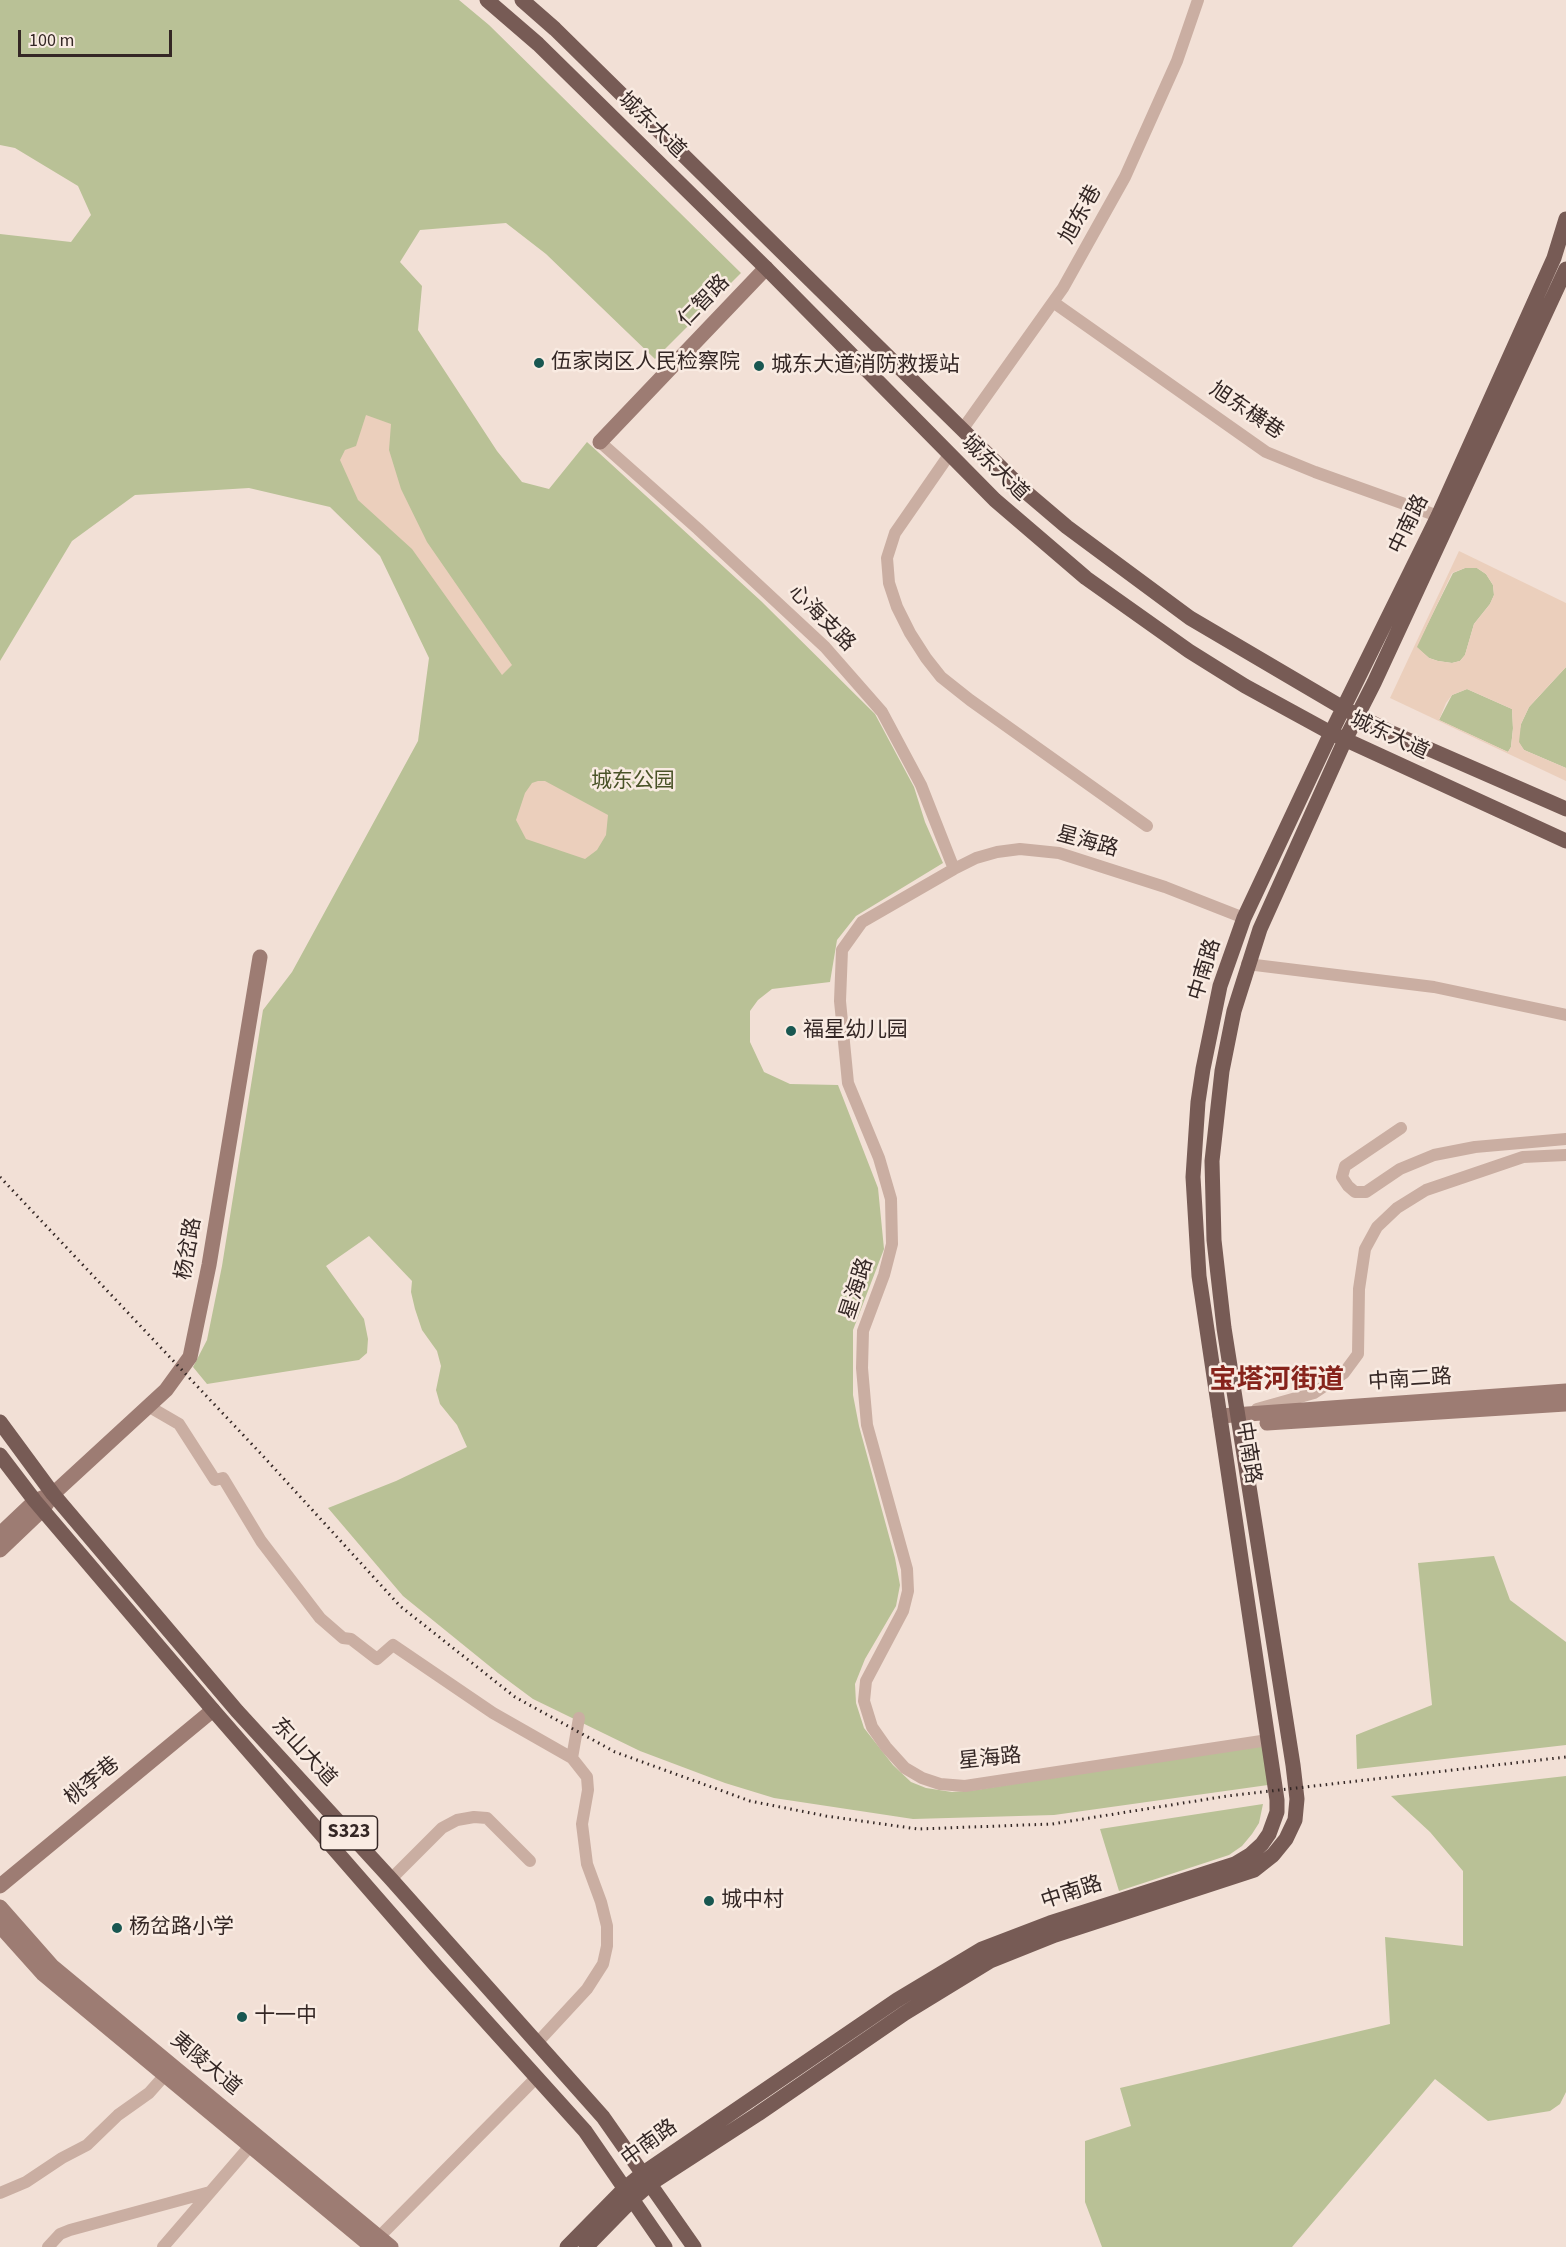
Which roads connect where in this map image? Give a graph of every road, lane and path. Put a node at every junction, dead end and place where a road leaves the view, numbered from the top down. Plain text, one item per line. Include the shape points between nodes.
1 (487, 0) edge
2 (522, 0) edge
3 (1198, 0) edge
4 (1566, 219) edge
5 (766, 268) junction
6 (1566, 269) edge
7 (1053, 302) junction
8 (962, 430) junction
9 (600, 442) joint
10 (949, 455) junction
11 (1438, 516) junction
12 (1343, 708) junction
13 (1357, 716) junction
14 (1330, 733) junction
15 (1345, 741) junction
16 (1566, 809) edge
17 (1147, 826) dead end
18 (1566, 841) edge
19 (954, 868) junction
20 (1244, 918) junction
21 (260, 957) dead end
22 (1247, 964) junction
23 (1566, 1015) edge
24 (1401, 1128) dead end
25 (1566, 1139) edge
26 (1566, 1155) edge
27 (1566, 1392) edge
28 (1566, 1404) edge
29 (148, 1406) junction
30 (1239, 1419) junction
31 (1221, 1421) junction
32 (0, 1422) edge
33 (0, 1455) edge
34 (53, 1494) junction
35 (39, 1505) junction
36 (0, 1534) edge
37 (0, 1550) edge
38 (213, 1710) junction
39 (579, 1718) dead end
40 (1268, 1740) junction
41 (572, 1758) junction
42 (530, 1861) dead end
43 (392, 1879) junction
44 (0, 1886) edge
45 (0, 1907) edge
46 (0, 1926) edge
47 (537, 2043) junction
48 (165, 2075) junction
49 (537, 2077) junction
50 (250, 2146) junction
51 (646, 2179) junction
52 (210, 2192) junction
53 (0, 2193) edge
54 (629, 2193) junction
55 (381, 2244) edge
56 (48, 2247) edge
57 (163, 2247) edge
58 (567, 2247) edge
59 (586, 2247) edge
60 (665, 2247) edge
61 (694, 2247) edge

1 - 5 main road, 城东大道 via 538,44
2 - 8 main road, 城东大道
3 - 7 street, 旭东巷 via 1177,61 1125,177
4 - 11 main road, 中南路 via 1554,258
5 - 9 main road, 仁智路
5 - 10 main road, 城东大道
6 - 13 main road, 中南路
7 - 8 street, 旭东巷
7 - 11 street, 旭东横巷 via 1266,452
8 - 12 main road, 城东大道 via 1027,493 1147,588 1190,618
9 - 19 street, 心海支路 via 825,646 882,712 921,785
10 - 14 main road, 城东大道 via 1086,578 1189,651
10 - 17 street via 895,532 887,558 889,584 910,633 941,677
11 - 12 main road, 中南路
12 - 13 main road, 城东大道
12 - 14 main road, 中南路
13 - 15 main road, 中南路
13 - 16 main road, 城东大道
14 - 15 main road, 城东大道
14 - 20 main road, 中南路
15 - 18 main road, 城东大道
15 - 22 main road, 中南路
19 - 20 street, 星海路 via 997,852 1020,849 1059,853 1166,887
19 - 40 street, 星海路 via 862,922 842,950 840,1001 848,1083 891,1199 892,1244 863,1331 864,1398 867,1425 907,1569 908,1591 903,1611 866,1681 864,1701 872,1727 905,1768 940,1784 964,1785
20 - 31 main road, 中南路 via 1220,986 1198,1102 1194,1155 1199,1276
21 - 29 main road, 杨岔路 via 209,1266 190,1357 166,1390
22 - 23 street via 1434,987
22 - 30 main road, 中南路 via 1222,1071 1212,1161 1214,1240
24 - 25 street via 1344,1166 1342,1177 1355,1192 1366,1192 1400,1169 1434,1155 1475,1147
26 - 30 street via 1523,1157 1426,1190 1397,1208 1377,1227 1365,1249 1359,1289 1358,1354 1344,1373 1314,1393
27 - 30 main road, 中南二路
28 - 30 main road, 中南二路
29 - 34 main road, 杨岔路
29 - 41 street via 179,1424 215,1480 223,1478 261,1541 320,1618 343,1638 351,1639 377,1659 393,1645 493,1713
30 - 31 main road, 中南二路
30 - 51 main road, 中南路 via 1296,1788 1294,1820 1286,1839 1254,1870 1055,1935 990,1961 905,2013 758,2114
31 - 40 main road, 中南路
32 - 34 main road, 东山大道 / S323
33 - 35 main road, 东山大道
34 - 35 main road, 杨岔路
34 - 43 main road, 东山大道 / S323 via 237,1712
35 - 36 main road, 杨岔路
35 - 37 main road, 杨岔路
35 - 38 main road, 东山大道
38 - 44 main road, 桃李巷
38 - 49 main road, 东山大道
39 - 41 street
40 - 51 main road, 中南路 via 1277,1812 1269,1834 1250,1855 1235,1864 982,1949 897,2000
41 - 47 street via 587,1778 582,1824 587,1864 607,1926 607,1946 603,1964 587,1989
42 - 43 street via 487,1818 474,1817 442,1828
43 - 47 main road, 东山大道 / S323
45 - 55 main road, 夷陵大道 via 52,1966
46 - 48 main road, 夷陵大道 via 43,1974
47 - 51 main road, 东山大道 / S323 via 603,2117
48 - 50 main road, 夷陵大道
48 - 53 street via 87,2145
49 - 54 main road, 东山大道 via 585,2131
49 - 55 street
50 - 52 street
50 - 55 main road, 夷陵大道
51 - 54 main road, 中南路
51 - 61 main road, 东山大道 / S323
52 - 56 street via 70,2230
52 - 57 street
54 - 58 main road, 中南路
54 - 59 main road, 中南路
54 - 60 main road, 东山大道

